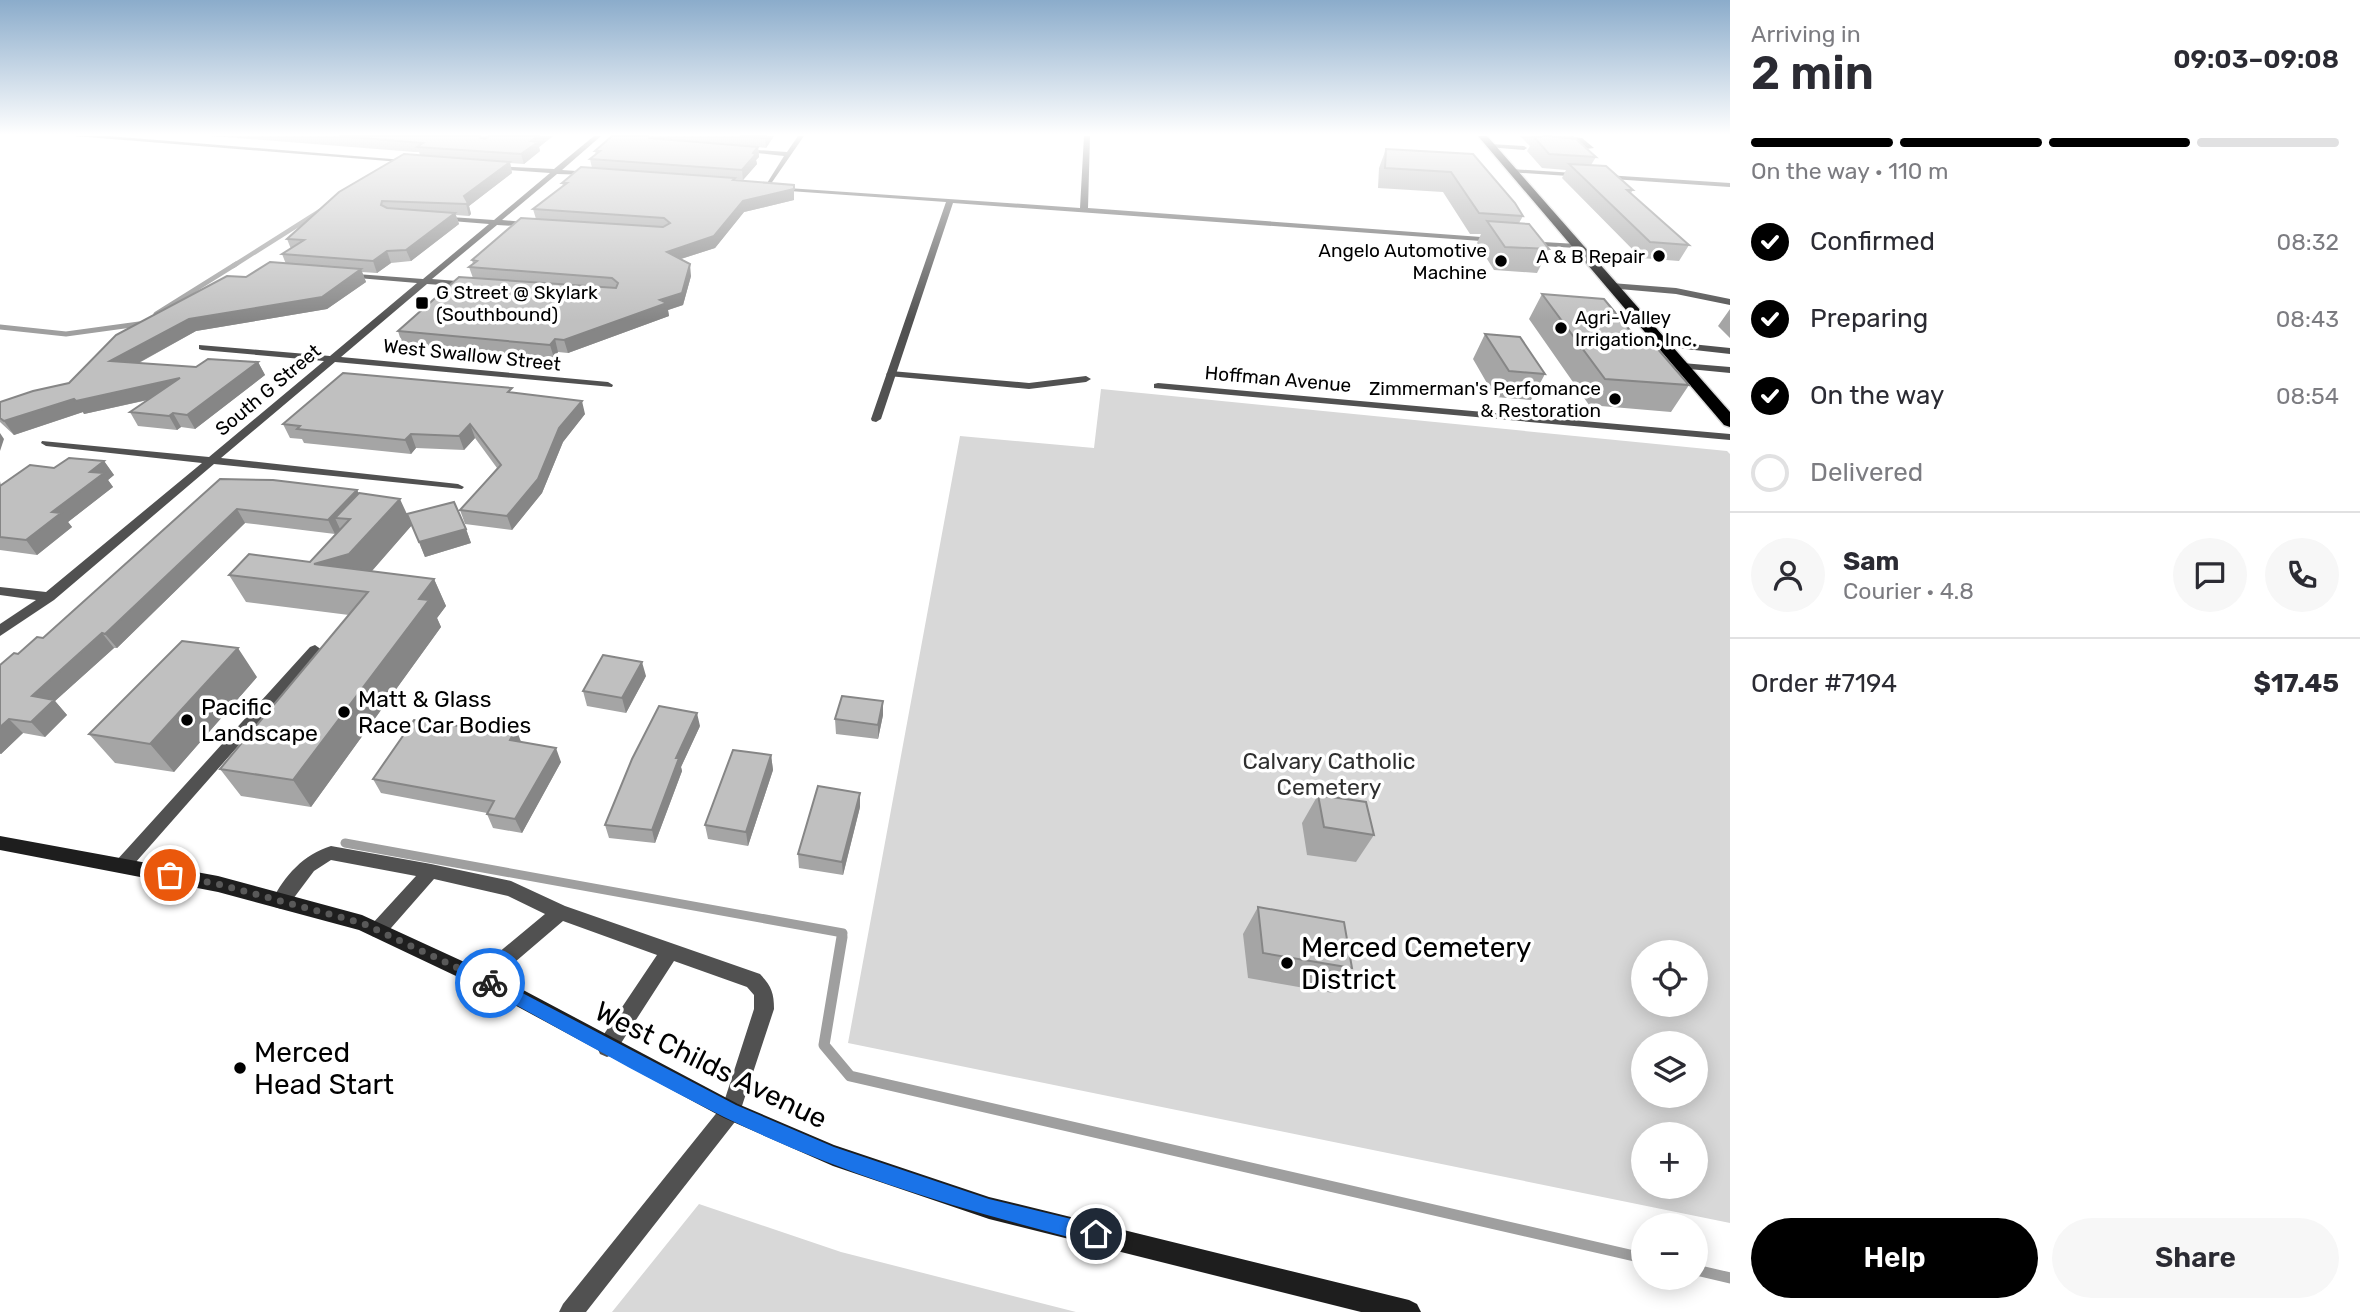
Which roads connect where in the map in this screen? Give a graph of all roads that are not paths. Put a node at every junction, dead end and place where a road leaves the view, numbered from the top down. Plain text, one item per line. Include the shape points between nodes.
1 (526, 197) edge
2 (911, 197) edge
3 (1085, 197) edge
4 (1534, 197) edge
5 (950, 200) junction
6 (1084, 210) junction
7 (430, 218) edge
8 (496, 222) junction
9 (548, 226) edge
10 (1508, 241) edge
11 (1522, 242) edge
12 (1577, 246) junction
13 (333, 274) edge
14 (426, 281) junction
15 (480, 285) edge
16 (1611, 286) junction
17 (1730, 302) edge
18 (1662, 344) junction
19 (202, 347) dead end
20 (1730, 351) edge
21 (334, 359) junction
22 (1682, 366) junction
23 (1730, 370) edge
24 (891, 374) junction
25 (1086, 379) dead end
26 (608, 385) dead end
27 (1158, 386) dead end
28 (876, 419) dead end
29 (1730, 422) edge
30 (1730, 437) edge
31 (46, 443) dead end
32 (211, 461) junction
33 (458, 487) dead end
34 (0, 591) edge
35 (49, 597) junction
36 (0, 631) edge
37 (315, 650) edge
38 (0, 843) edge
39 (122, 866) junction
40 (431, 871) junction
41 (281, 901) junction
42 (560, 912) junction
43 (378, 930) junction
44 (669, 952) junction
45 (481, 979) junction
46 (607, 1047) junction
47 (730, 1111) junction
48 (1396, 1310) edge
49 (571, 1312) edge

1 - 8 street, South G Street
2 - 5 street
3 - 6 street
4 - 12 highway
5 - 6 street
5 - 24 street
6 - 10 street
7 - 8 street
8 - 9 street
8 - 14 street, South G Street
11 - 12 street
12 - 16 highway
13 - 14 street
14 - 15 street
14 - 21 street, South G Street
16 - 17 street via 1676,291
16 - 18 highway
18 - 20 street
18 - 22 highway
19 - 21 street, West Swallow Street
21 - 26 street, West Swallow Street
21 - 32 street, South G Street
22 - 23 street
22 - 29 highway
24 - 25 street via 1029,386
24 - 28 street
27 - 30 street, Hoffman Avenue
31 - 32 street
32 - 33 street
32 - 35 street, South G Street
34 - 35 street
35 - 36 street, South G Street
37 - 39 street
38 - 39 main road, West Childs Avenue
39 - 41 main road, West Childs Avenue
40 - 41 street via 331,853 319,856
40 - 42 street via 511,889
40 - 43 street
41 - 43 main road, West Childs Avenue
42 - 44 street
42 - 45 street
43 - 45 main road, West Childs Avenue
44 - 46 street
44 - 47 street via 753,980 764,992 764,1009
45 - 46 main road, West Childs Avenue
46 - 47 main road, West Childs Avenue
47 - 48 main road, West Childs Avenue via 834,1155 989,1208
47 - 49 street

